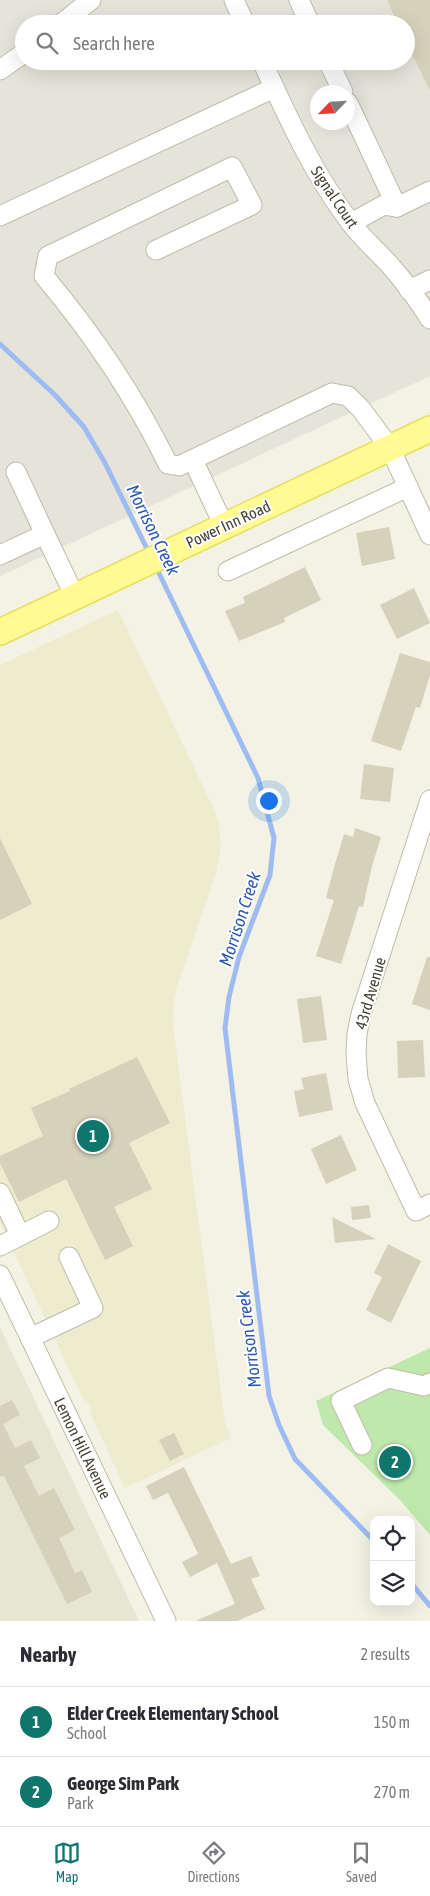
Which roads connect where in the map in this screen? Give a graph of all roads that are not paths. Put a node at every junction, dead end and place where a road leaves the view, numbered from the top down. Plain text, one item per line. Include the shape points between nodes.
1 (91, 0) edge
2 (234, 0) edge
3 (299, 0) edge
4 (72, 15) edge
5 (241, 15) edge
6 (306, 15) edge
7 (15, 59) edge
8 (0, 70) edge
9 (266, 70) edge
10 (332, 70) edge
11 (340, 85) edge
12 (274, 88) junction
13 (355, 118) edge
14 (430, 191) edge
15 (396, 206) junction
16 (0, 216) edge
17 (351, 223) junction
18 (156, 250) dead end
19 (430, 280) edge
20 (409, 290) junction
21 (430, 319) edge
22 (430, 429) edge
23 (390, 448) junction
24 (193, 460) junction
25 (16, 472) dead end
26 (408, 487) junction
27 (224, 526) junction
28 (45, 534) junction
29 (430, 536) edge
30 (0, 555) edge
31 (228, 571) dead end
32 (75, 597) junction
33 (0, 632) edge
34 (430, 800) edge
35 (0, 1193) edge
36 (423, 1207) edge
37 (49, 1222) dead end
38 (20, 1235) junction
39 (0, 1246) edge
40 (69, 1257) dead end
41 (0, 1275) edge
42 (30, 1338) junction
43 (430, 1384) edge
44 (362, 1445) dead end
45 (166, 1621) edge

1 - 4 street
2 - 5 street
3 - 6 street
7 - 8 street
9 - 12 street, Signal Court
10 - 11 street
12 - 16 street
12 - 17 street, Signal Court via 327,190
13 - 15 street
14 - 15 street
15 - 17 street via 384,205
17 - 20 street, Signal Court
18 - 24 street via 252,205 232,167 48,256 44,276 78,317 150,428 168,464 180,466
19 - 20 street
20 - 21 street, Signal Court
22 - 23 main road, Power Inn Road
23 - 24 street via 348,396 332,393
23 - 26 street
23 - 27 main road, Power Inn Road
24 - 27 street
25 - 28 street
26 - 29 street
26 - 31 street
27 - 32 main road, Power Inn Road
28 - 30 street
28 - 32 street
32 - 33 main road, Power Inn Road
34 - 36 street, 43rd Avenue via 361,1014 356,1054 358,1079 365,1103
35 - 38 street
37 - 38 street
38 - 39 street
40 - 42 street via 93,1308
41 - 42 street, Lemon Hill Avenue
42 - 45 street, Lemon Hill Avenue
43 - 44 street via 424,1386 388,1378 340,1401

